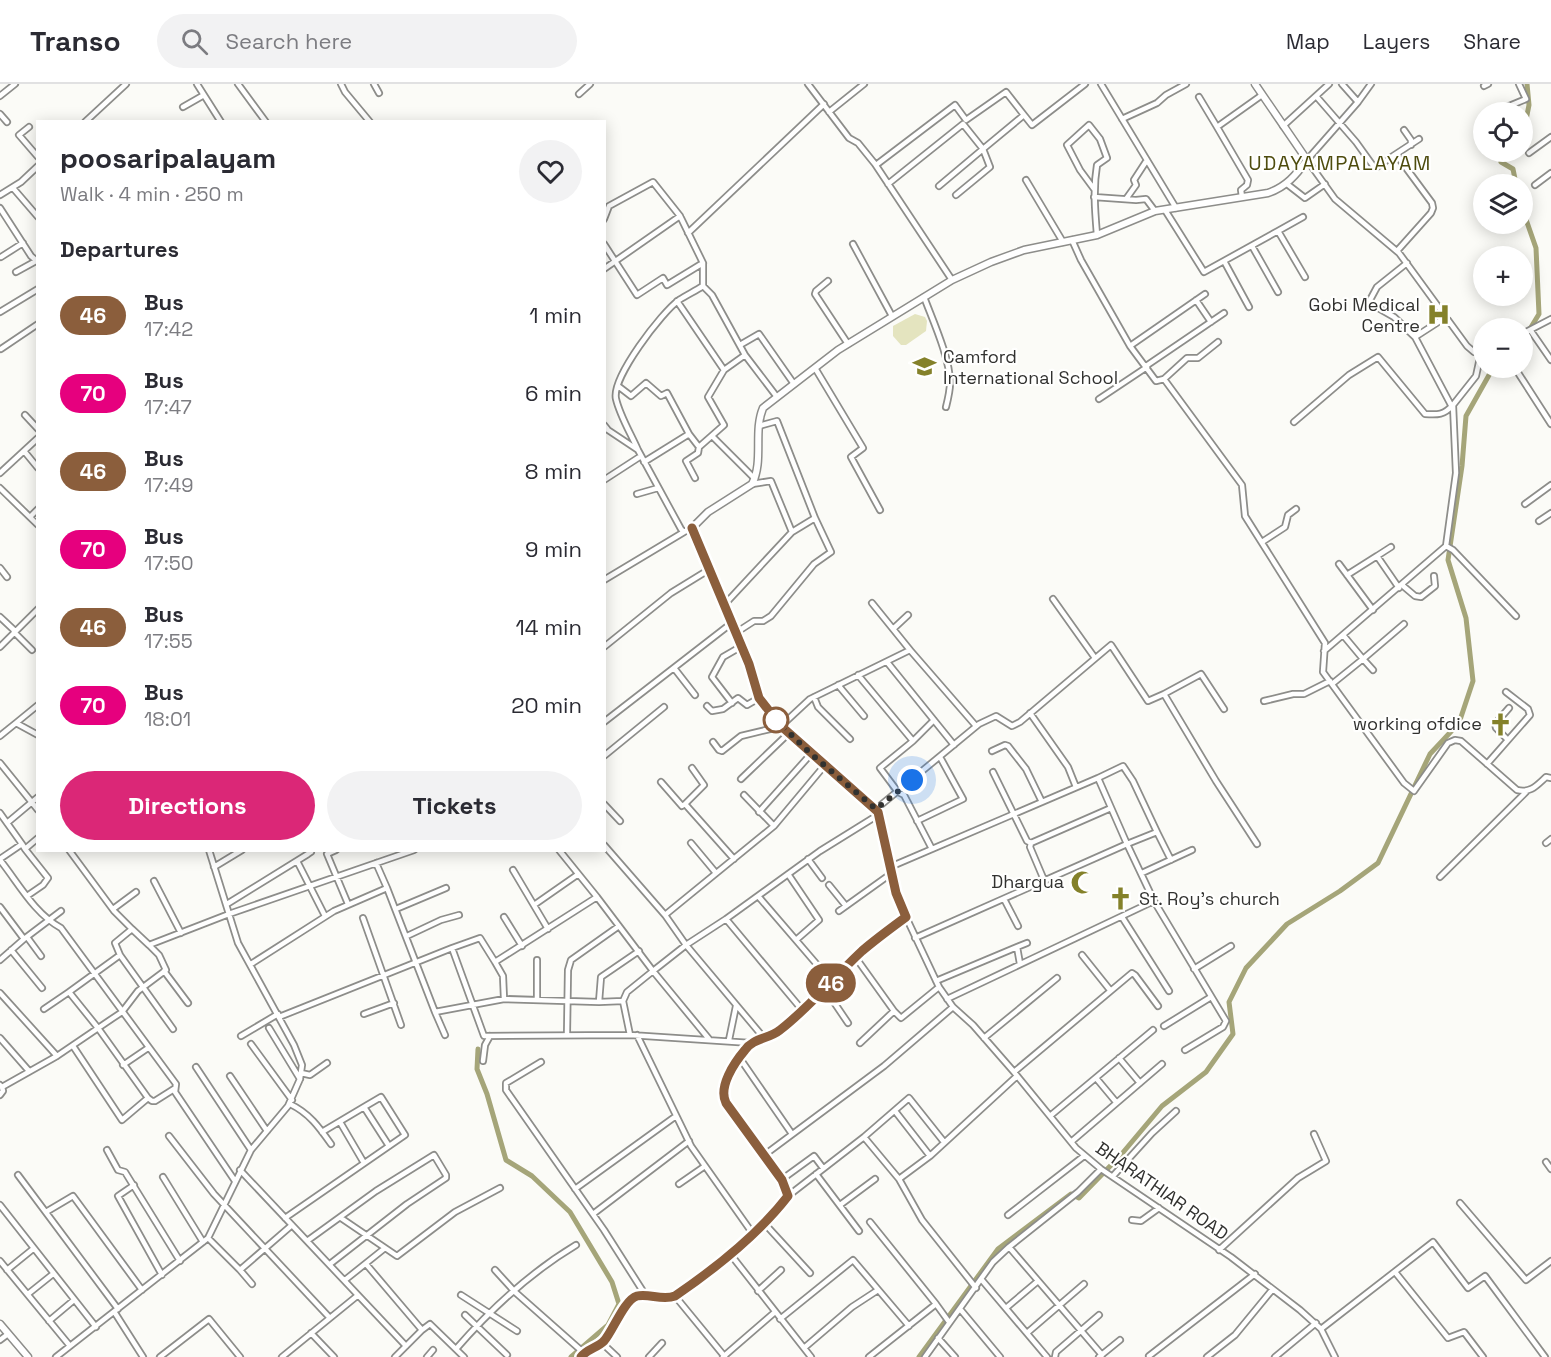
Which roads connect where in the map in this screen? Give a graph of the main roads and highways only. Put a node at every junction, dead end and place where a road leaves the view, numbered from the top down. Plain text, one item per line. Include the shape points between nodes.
1 (1258, 85) edge
2 (0, 1324) edge
3 (583, 1354) edge
4 (28, 1357) edge

1 - 3 main road, BHARATHIAR ROAD via 1307,160 1287,184 1278,190 1155,211 1097,235 1024,250 952,280 848,344 763,408 753,482 708,512 692,528 742,646 759,698 779,725 877,812 896,893 906,917 778,1032 751,1043 727,1079 723,1097 782,1180 788,1196 730,1255 675,1296 638,1296 630,1300 602,1343
2 - 4 main road

